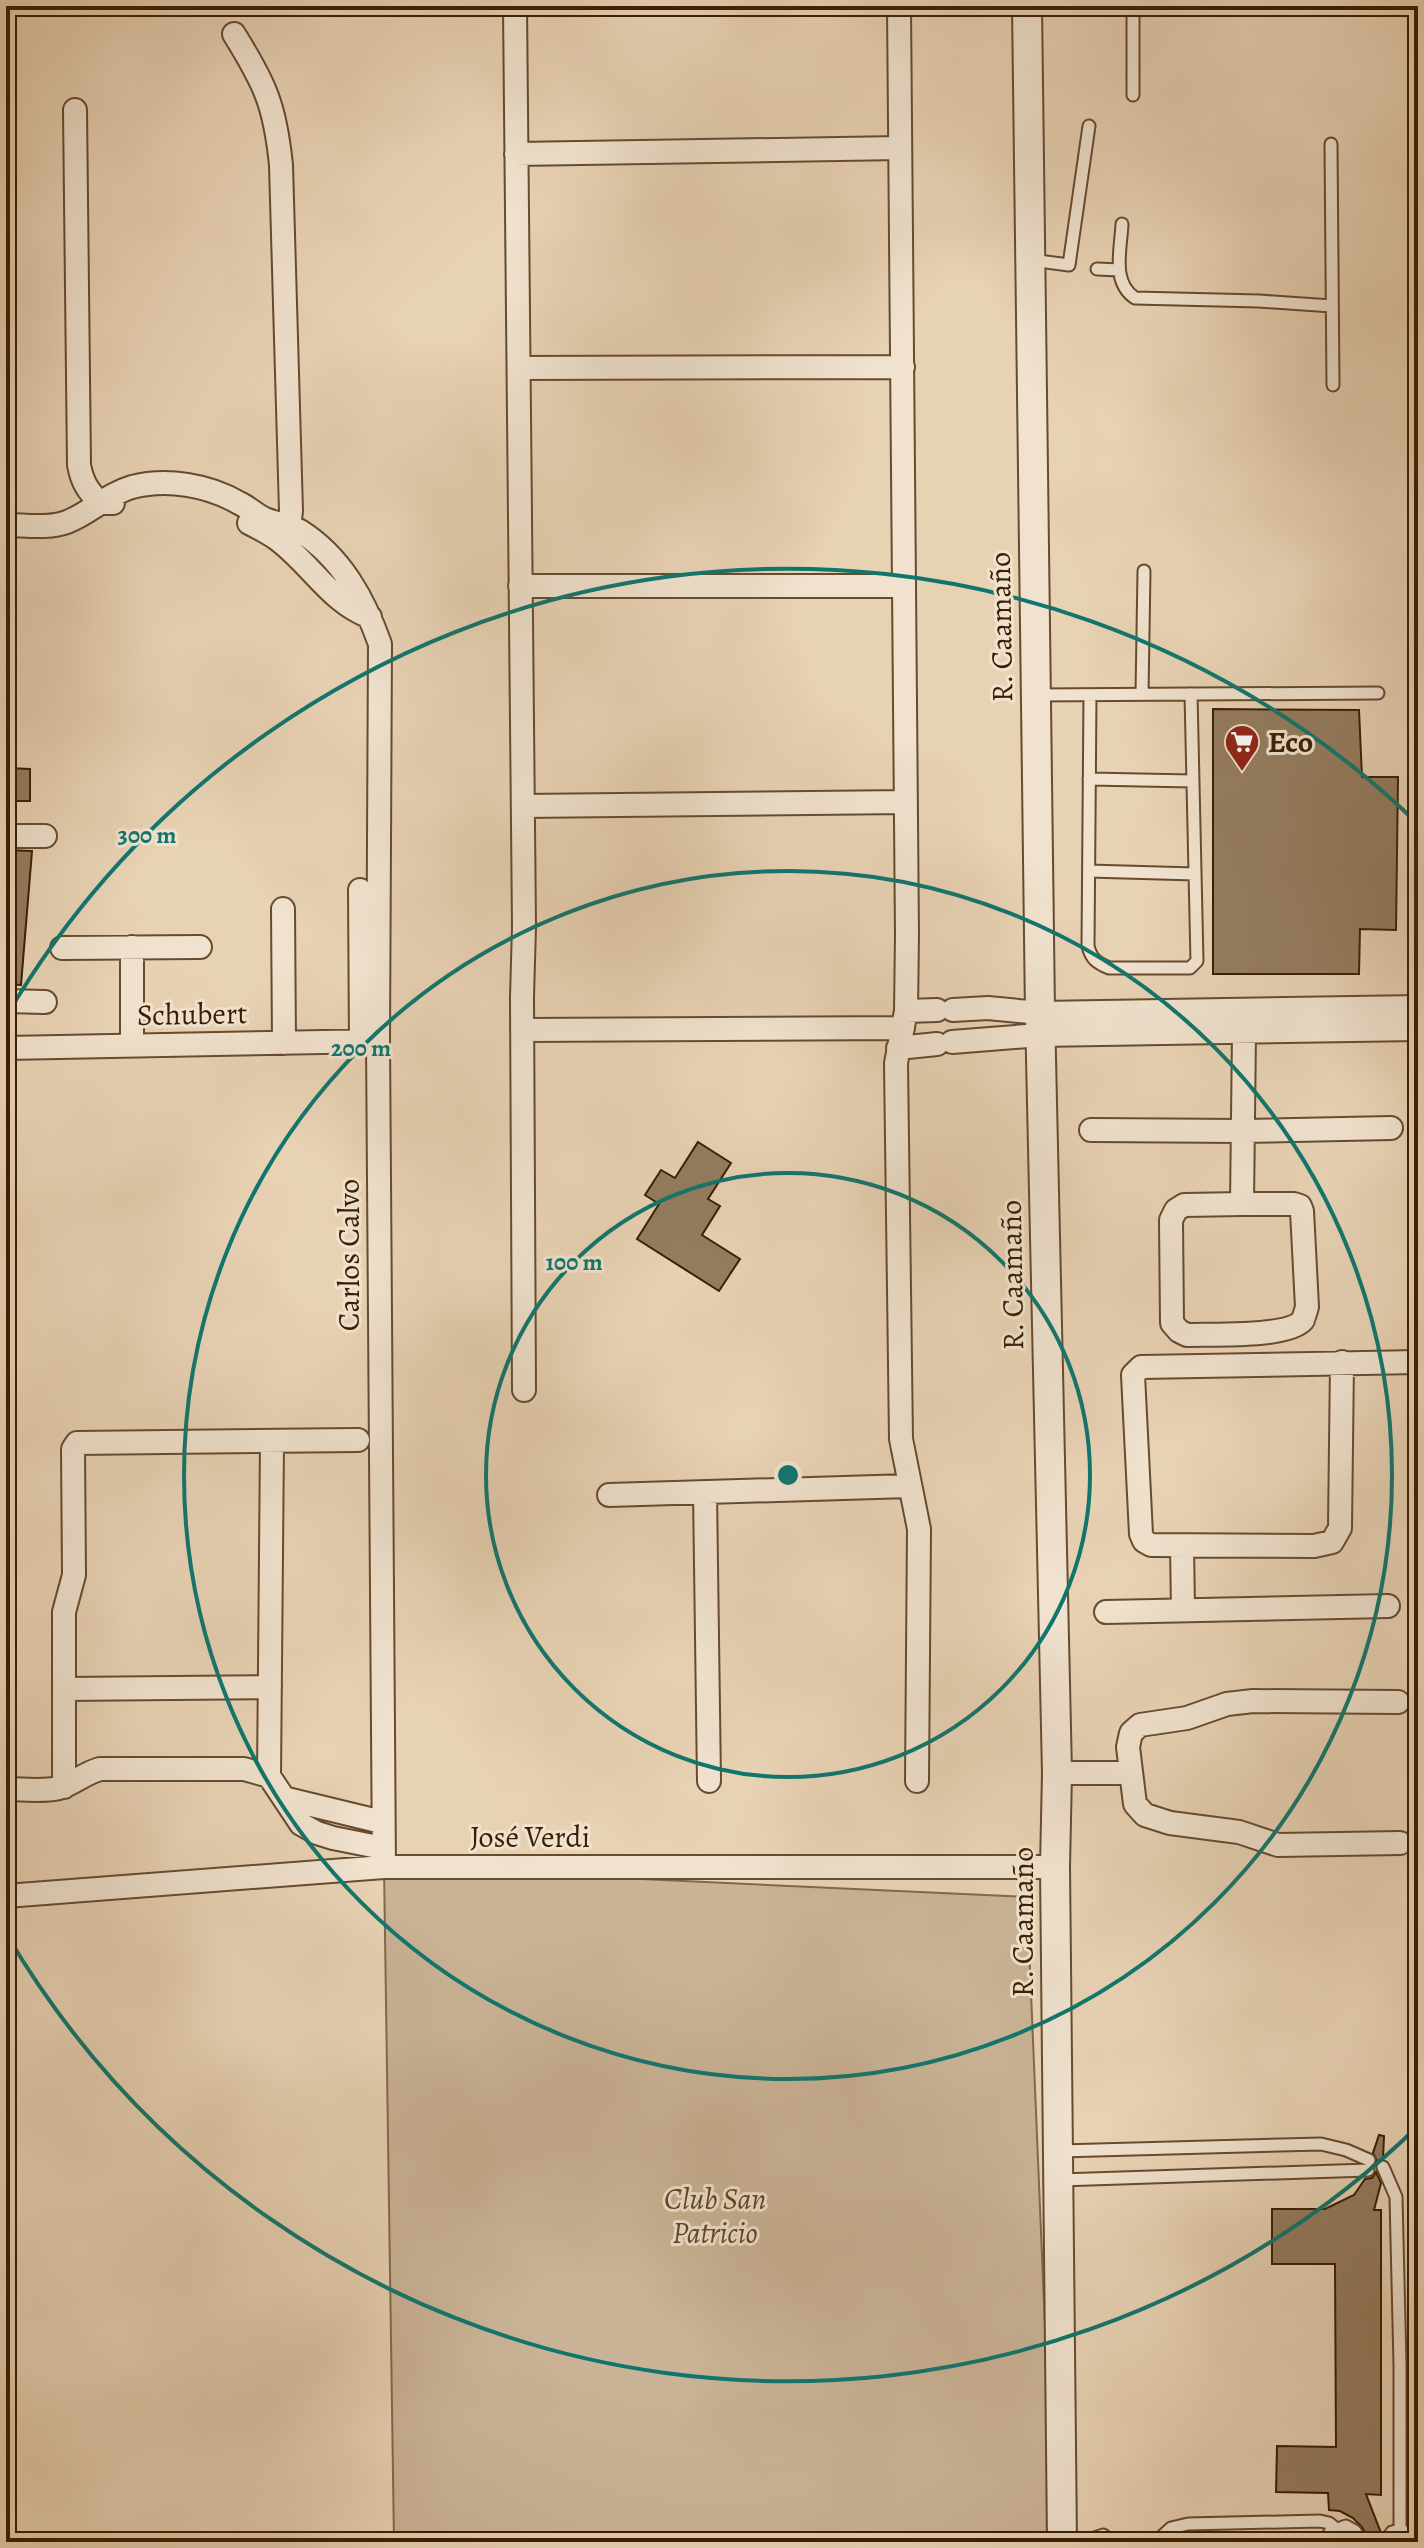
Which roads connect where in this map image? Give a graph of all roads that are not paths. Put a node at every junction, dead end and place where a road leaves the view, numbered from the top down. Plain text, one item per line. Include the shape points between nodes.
1 (515, 6) edge
2 (899, 6) edge
3 (1027, 6) edge
4 (1133, 6) edge
5 (234, 34) dead end
6 (1133, 95) dead end
7 (75, 110) dead end
8 (1089, 126) dead end
9 (1331, 144) dead end
10 (900, 148) junction
11 (516, 154) junction
12 (1122, 224) dead end
13 (1030, 260) junction
14 (1097, 269) dead end
15 (1119, 270) junction
16 (1332, 306) junction
17 (903, 367) junction
18 (519, 368) junction
19 (1333, 385) dead end
20 (100, 503) junction
21 (6, 525) edge
22 (284, 533) junction
23 (1144, 571) dead end
24 (520, 586) junction
25 (904, 586) junction
26 (1378, 693) dead end
27 (1142, 694) junction
28 (1191, 694) junction
29 (1036, 695) junction
30 (1090, 695) junction
31 (1089, 779) junction
32 (1193, 781) junction
33 (906, 802) junction
34 (523, 806) junction
35 (6, 836) edge
36 (45, 836) dead end
37 (1089, 871) junction
38 (1195, 874) junction
39 (360, 890) dead end
40 (283, 909) dead end
41 (132, 947) junction
42 (200, 947) dead end
43 (62, 948) dead end
44 (6, 1001) edge
45 (45, 1002) dead end
46 (1418, 1007) edge
47 (1040, 1024) junction
48 (902, 1029) junction
49 (1418, 1029) edge
50 (522, 1030) junction
51 (1244, 1032) junction
52 (369, 1042) junction
53 (284, 1043) junction
54 (132, 1045) junction
55 (6, 1048) edge
56 (1391, 1128) dead end
57 (1091, 1130) dead end
58 (1243, 1131) junction
59 (1242, 1204) junction
60 (1342, 1362) junction
61 (1418, 1362) edge
62 (524, 1390) dead end
63 (358, 1440) dead end
64 (272, 1442) junction
65 (909, 1486) junction
66 (705, 1492) junction
67 (609, 1495) dead end
68 (1182, 1546) junction
69 (1388, 1606) dead end
70 (1183, 1609) junction
71 (1106, 1612) dead end
72 (270, 1687) junction
73 (64, 1689) junction
74 (1398, 1702) dead end
75 (1057, 1773) junction
76 (1129, 1773) junction
77 (269, 1776) junction
78 (709, 1781) dead end
79 (917, 1781) dead end
80 (64, 1787) junction
81 (6, 1789) edge
82 (287, 1799) junction
83 (382, 1822) junction
84 (1400, 1843) dead end
85 (383, 1858) junction
86 (1055, 1867) junction
87 (6, 1896) edge
88 (1059, 2151) junction
89 (1385, 2174) dead end
90 (1060, 2180) junction
91 (1335, 2528) junction
92 (1400, 2530) junction
93 (1113, 2541) edge
94 (1158, 2541) edge
95 (1062, 2542) edge
96 (1090, 2542) edge
97 (1325, 2542) edge
98 (1361, 2542) edge
99 (1385, 2542) edge
100 (1413, 2542) edge

1 - 11 street
2 - 10 street
3 - 13 street, R. Caamaño
4 - 6 lane
5 - 22 street via 261,77 278,129 291,511
7 - 20 street via 79,465 82,481
8 - 13 lane via 1072,266
9 - 16 lane
10 - 11 street
10 - 17 street
11 - 18 street
12 - 15 lane
13 - 29 street, R. Caamaño
14 - 15 lane
15 - 16 lane via 1120,282 1135,298
16 - 19 lane
17 - 18 street
17 - 25 street
18 - 24 street
20 - 21 street via 67,522
20 - 22 street via 133,487 187,485 222,494
22 - 52 street, Carlos Calvo via 320,547 349,576 380,644
23 - 27 lane
24 - 25 street
24 - 34 street
25 - 33 street
26 - 28 lane
27 - 28 lane
27 - 30 lane
28 - 32 lane
29 - 30 lane
29 - 47 street, R. Caamaño
30 - 31 lane
31 - 32 lane
31 - 37 lane
32 - 38 lane
33 - 34 street
33 - 48 street
34 - 50 street
35 - 36 street
37 - 38 lane
37 - 38 lane via 1088,946 1091,956 1109,968 1195,966
39 - 52 street
40 - 53 street
41 - 42 street
41 - 43 street
41 - 54 street
44 - 45 street
46 - 47 street
47 - 48 street via 945,1043
47 - 48 street via 988,1008 945,1010
47 - 51 street
47 - 75 street, R. Caamaño
48 - 50 street
48 - 65 street via 901,1439
49 - 51 street
50 - 62 street
51 - 58 street
52 - 53 street, Schubert
52 - 83 street, Carlos Calvo
53 - 54 street, Schubert
54 - 55 street, Schubert
56 - 58 street
57 - 58 street
58 - 59 street
59 - 59 street via 1184,1205 1171,1220 1172,1323 1187,1335 1265,1332 1291,1328 1303,1319 1307,1307 1300,1206
60 - 61 street
60 - 68 street via 1340,1528 1332,1542
60 - 68 street via 1141,1367 1133,1375 1141,1534 1151,1545
63 - 64 street
64 - 72 street
64 - 73 street via 77,1443 74,1575 64,1612
65 - 66 street
65 - 79 street via 919,1529
66 - 67 street
66 - 78 street
68 - 70 street
69 - 70 street
70 - 71 street
72 - 73 street
72 - 77 street
73 - 80 street
74 - 76 street via 1253,1701 1140,1725 1131,1733
75 - 76 street
75 - 86 street, R. Caamaño
76 - 84 street via 1135,1804 1145,1815 1170,1823 1239,1832 1278,1845
77 - 80 street via 244,1769 100,1769
77 - 82 street
80 - 81 street
82 - 83 street
82 - 85 street via 301,1824
83 - 85 street, Carlos Calvo
85 - 86 street, José Verdi
85 - 87 street, José Verdi
86 - 88 street, R. Caamaño
88 - 90 street, R. Caamaño
88 - 90 lane via 1321,2144 1346,2150 1368,2165
89 - 92 lane via 1396,2197
90 - 95 street, R. Caamaño
91 - 94 lane via 1320,2521 1188,2524 1171,2528
91 - 97 lane
91 - 98 lane via 1351,2528
92 - 99 lane
92 - 100 lane
93 - 94 lane
93 - 96 lane via 1099,2536

